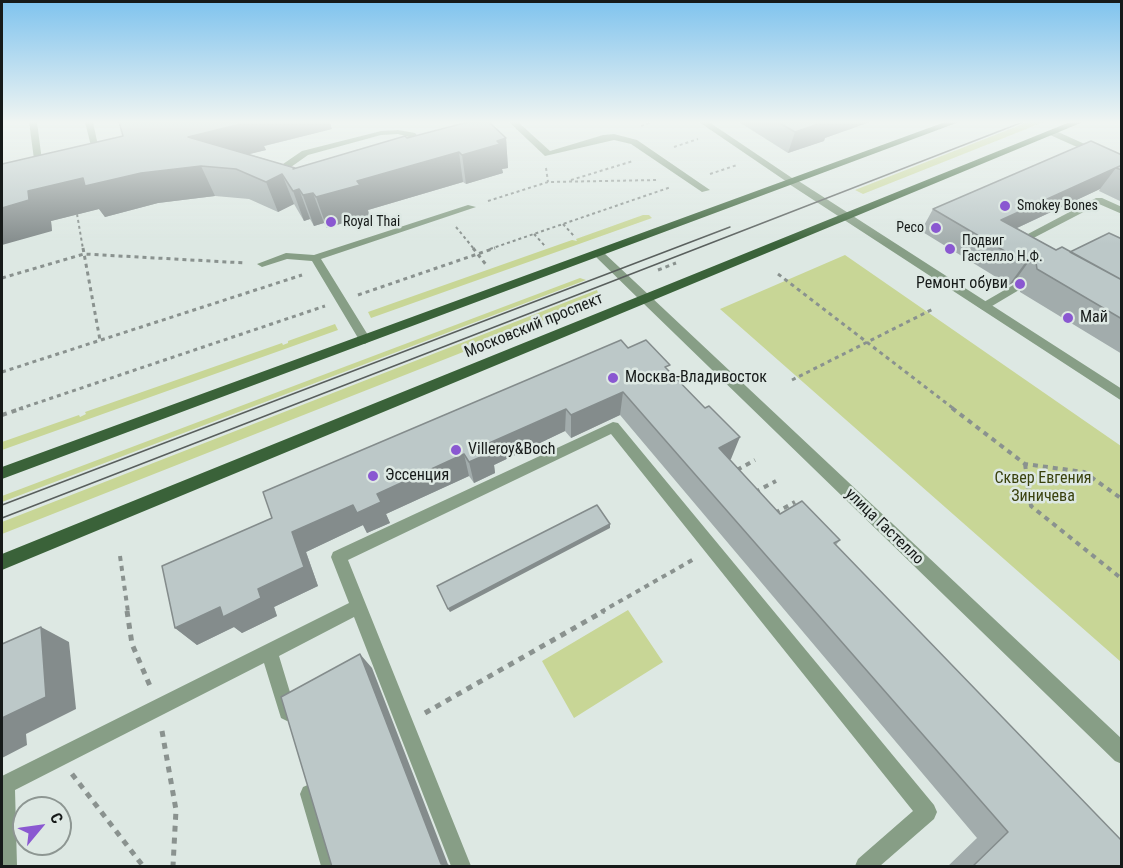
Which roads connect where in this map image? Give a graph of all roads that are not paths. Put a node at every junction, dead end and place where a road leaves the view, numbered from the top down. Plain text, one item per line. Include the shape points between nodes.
1 (38, 163) edge
2 (289, 163) edge
3 (395, 163) edge
4 (664, 163) edge
5 (764, 163) edge
6 (845, 163) edge
7 (981, 163) edge
8 (50, 171) edge
9 (792, 182) junction
10 (705, 190) dead end
11 (471, 207) road end
12 (1122, 211) edge
13 (847, 217) junction
14 (1023, 251) edge
15 (599, 254) junction
16 (315, 258) junction
17 (262, 264) road end
18 (1015, 288) edge
19 (645, 299) junction
20 (983, 306) junction
21 (365, 340) junction
22 (1122, 396) edge
23 (2, 473) edge
24 (2, 562) edge
25 (358, 606) junction
26 (269, 651) junction
27 (292, 729) edge
28 (1122, 754) edge
29 (304, 773) edge
30 (3, 785) edge
31 (7, 867) edge
32 (332, 867) edge
33 (461, 867) edge
34 (866, 867) edge

1 - 8 lane via 40,174
2 - 3 lane via 287,176 296,182 321,184
4 - 10 lane
5 - 9 lane
6 - 9 main road
7 - 13 main road, Московский проспект
9 - 13 street
9 - 15 main road
11 - 16 lane
12 - 14 lane via 1099,200 1014,245
13 - 19 main road, Московский проспект
13 - 20 street
15 - 19 lane
15 - 21 main road
16 - 17 lane via 286,256
16 - 21 lane
18 - 20 lane
19 - 24 main road, Московский проспект
19 - 28 street, улица Гастелло
20 - 22 street
21 - 23 main road
25 - 26 lane
25 - 33 lane
25 - 34 lane via 339,557 613,427 927,812
26 - 27 lane
26 - 30 lane
29 - 32 lane
30 - 31 lane

